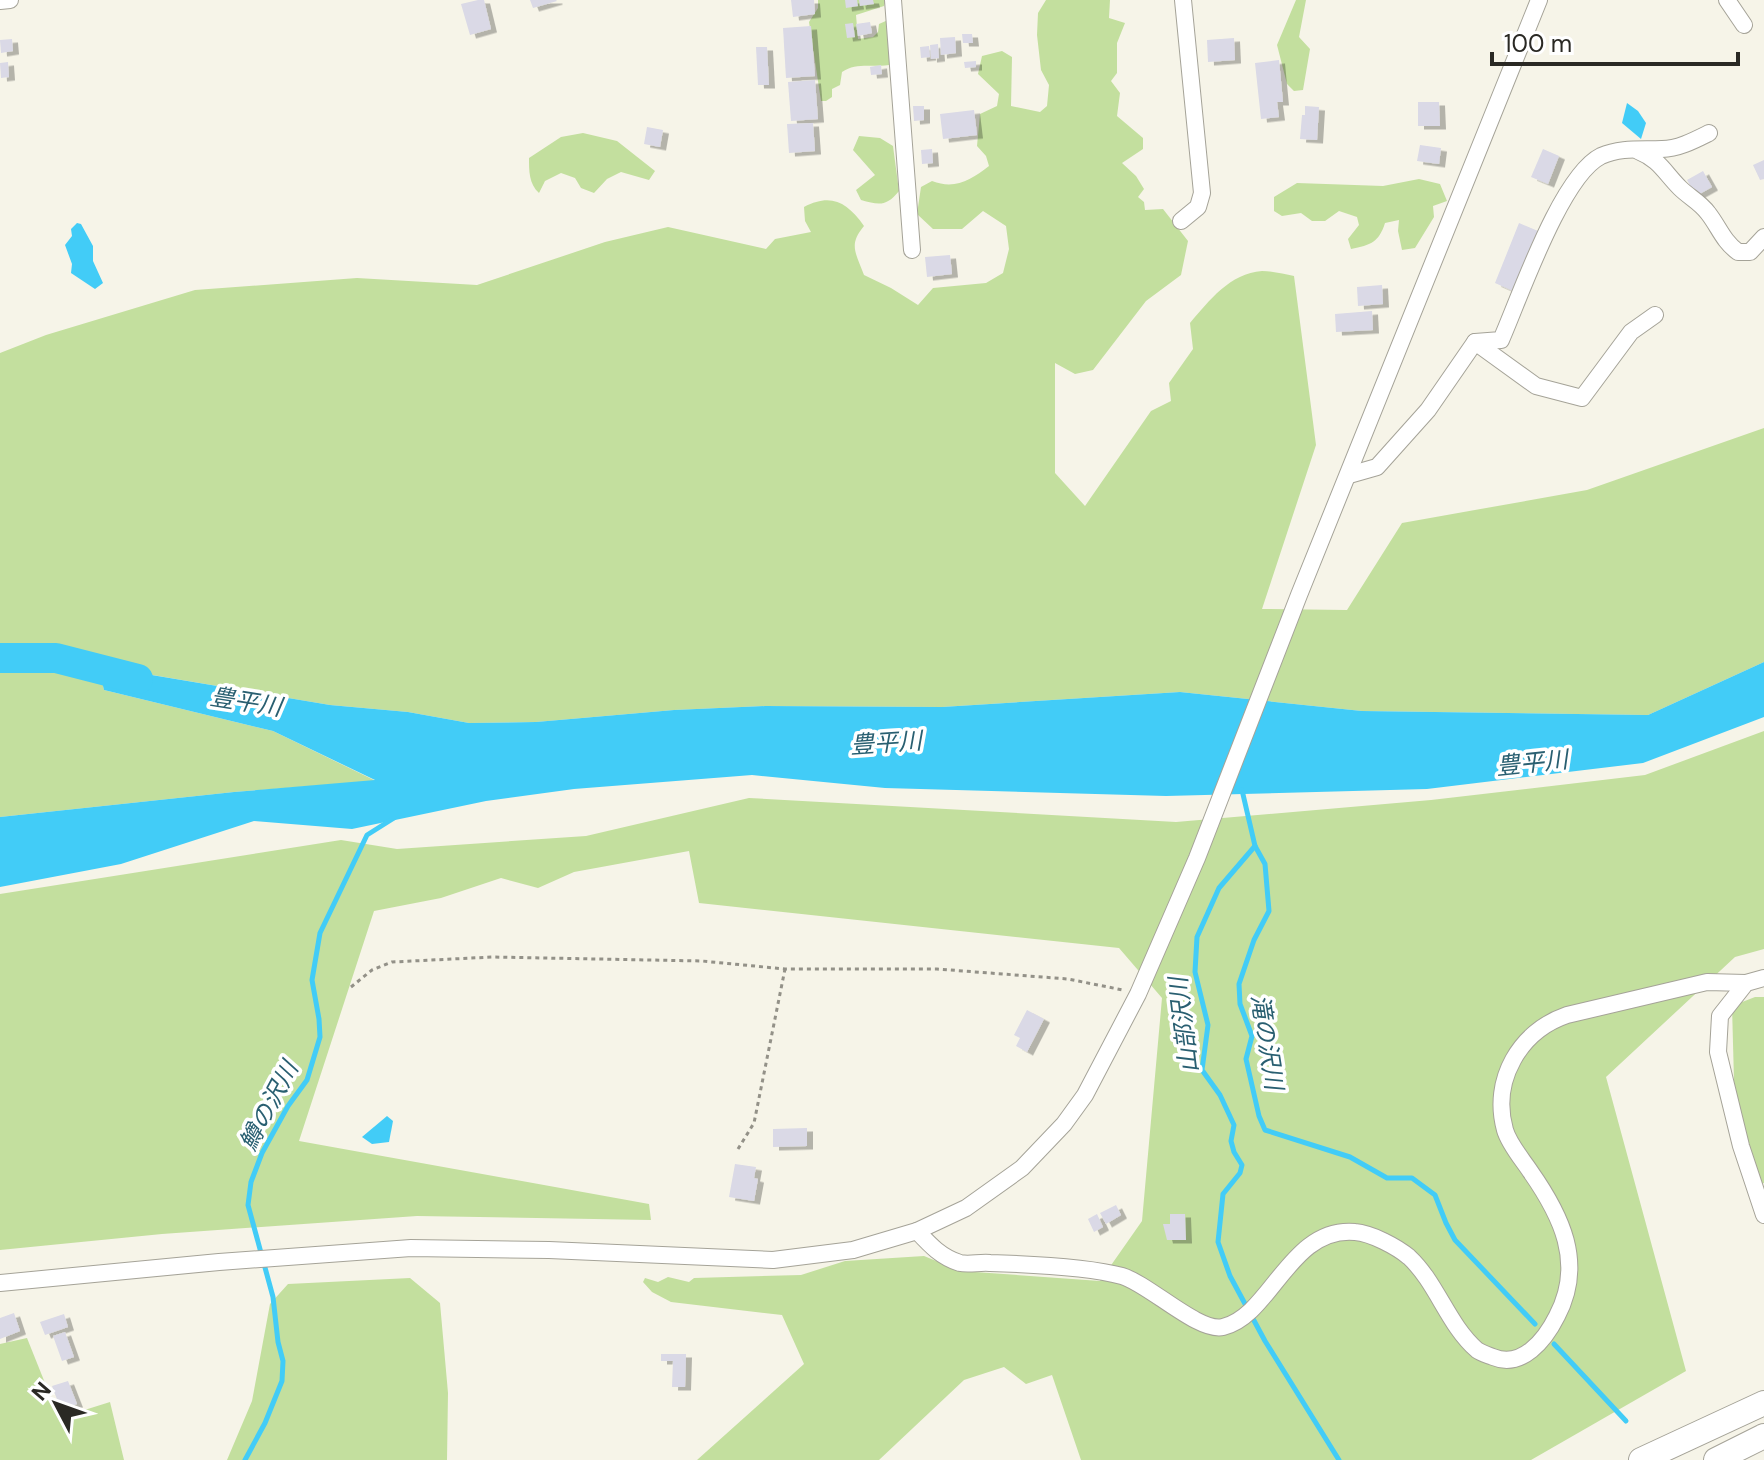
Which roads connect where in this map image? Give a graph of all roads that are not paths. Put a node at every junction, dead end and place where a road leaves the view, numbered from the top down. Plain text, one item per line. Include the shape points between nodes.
1 (10, 0) edge
2 (893, 0) edge
3 (1183, 0) edge
4 (1539, 0) edge
5 (1727, 0) edge
6 (0, 1) edge
7 (1744, 25) dead end
8 (1709, 133) dead end
9 (1633, 149) junction
10 (1181, 221) dead end
11 (1764, 237) edge
12 (912, 250) dead end
13 (1655, 315) dead end
14 (1475, 342) junction
15 (1349, 475) junction
16 (1764, 978) edge
17 (1746, 983) junction
18 (1764, 1215) edge
19 (917, 1231) junction
20 (0, 1283) edge
21 (1764, 1403) edge
22 (1764, 1436) edge
23 (1641, 1460) edge
24 (1716, 1460) edge

1 - 6 street
2 - 12 street
3 - 10 street via 1202,193 1198,207
4 - 15 street
5 - 7 street
8 - 9 street via 1665,149
9 - 11 street via 1653,157 1698,201 1738,252 1750,252
9 - 14 street via 1599,157 1585,170 1554,216 1501,340
13 - 14 street via 1631,332 1582,398 1536,386
14 - 15 street via 1428,410 1377,467
15 - 19 street via 1197,858 1138,994 1085,1095 1022,1168 966,1208
16 - 17 street
17 - 18 street via 1720,1016 1718,1052
17 - 19 street via 1707,982 1567,1015 1530,1035 1513,1058 1503,1093 1505,1131 1558,1215 1569,1258 1558,1315 1537,1346 1519,1359 1505,1361 1478,1351 1409,1257 1356,1231 1309,1245 1247,1313 1221,1328 1201,1323 1123,1276 963,1264 937,1252
19 - 20 street via 853,1250 773,1260 411,1248
21 - 23 highway
22 - 24 highway

